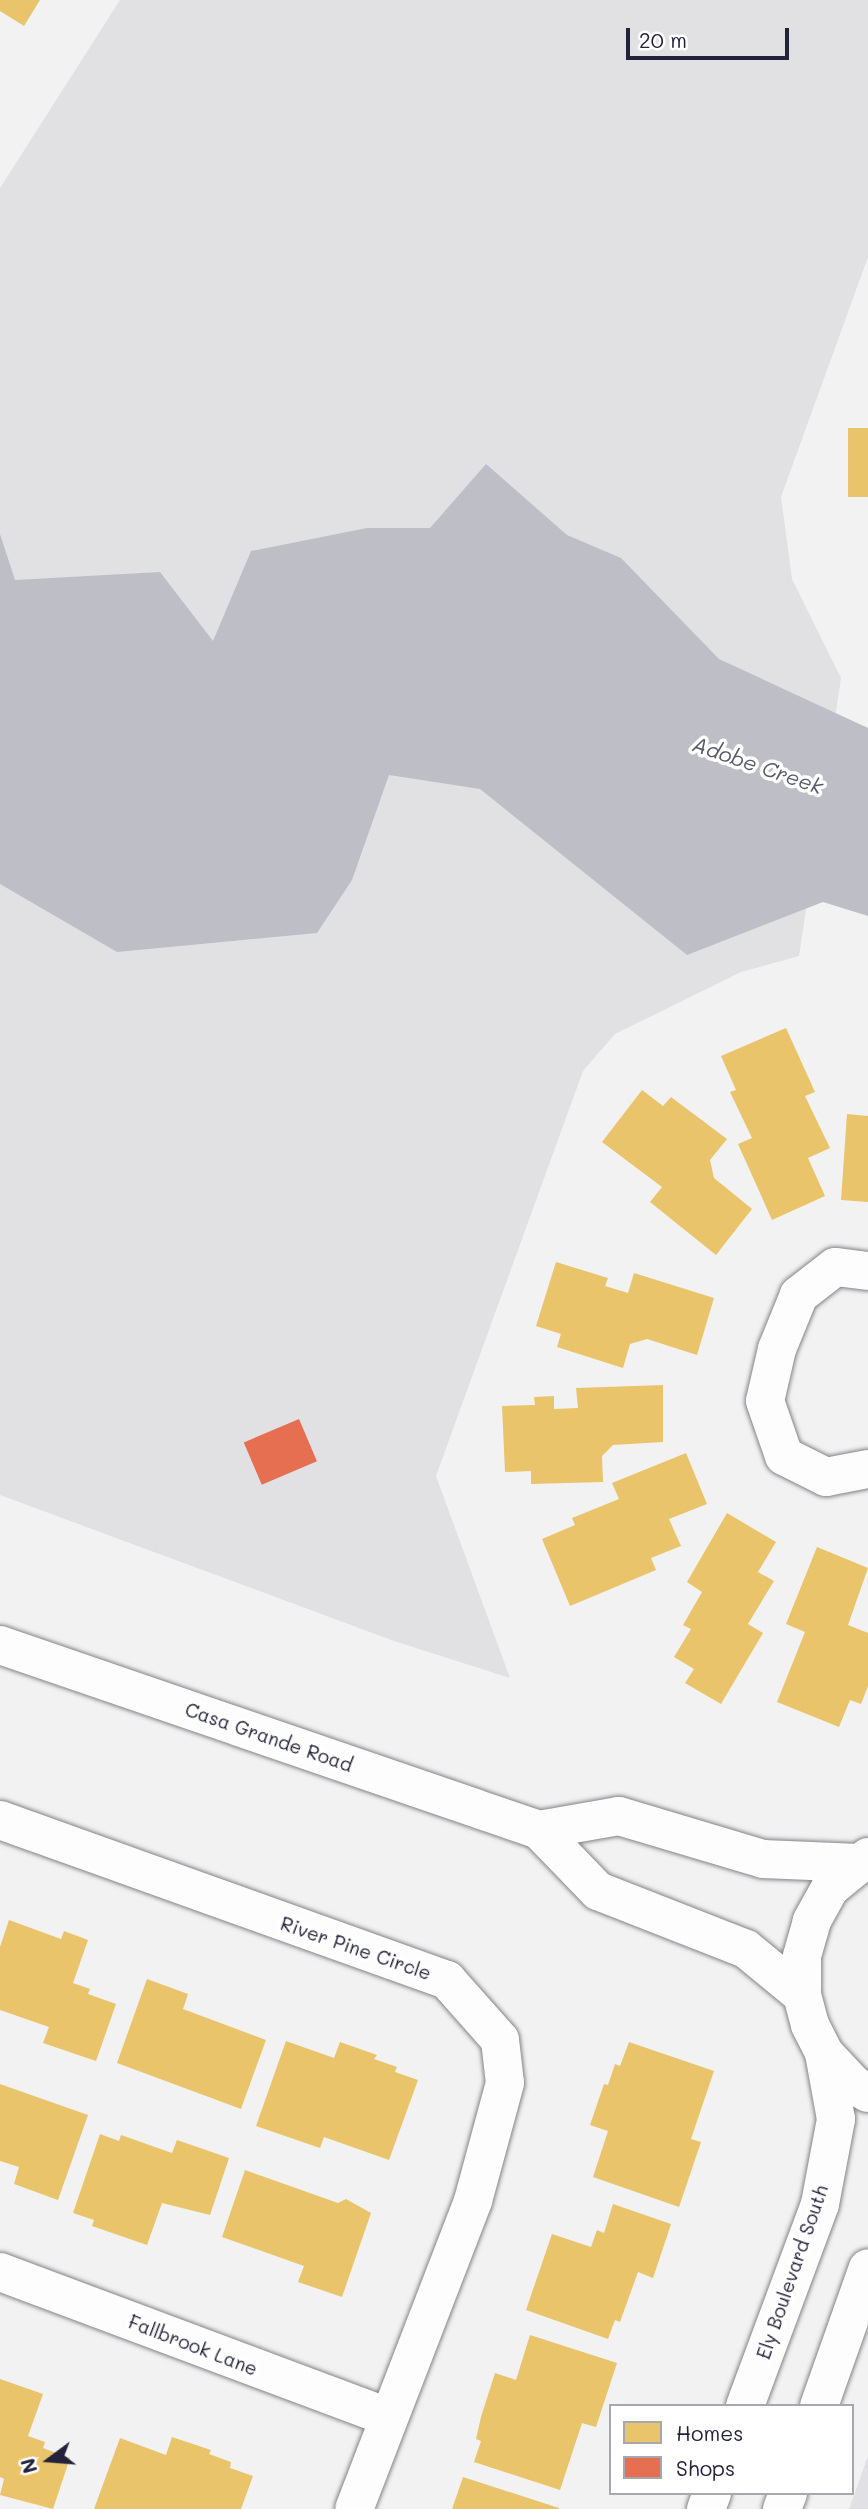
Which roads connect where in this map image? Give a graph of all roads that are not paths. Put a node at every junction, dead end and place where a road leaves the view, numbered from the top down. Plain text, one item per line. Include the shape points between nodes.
1 (868, 1271) edge
2 (868, 1469) edge
3 (0, 1645) edge
4 (0, 1820) edge
5 (539, 1830) junction
6 (863, 1860) edge
7 (802, 1995) junction
8 (824, 2053) junction
9 (868, 2093) edge
10 (868, 2268) edge
11 (0, 2272) edge
12 (746, 2404) edge
13 (820, 2404) edge
14 (387, 2417) junction
15 (354, 2509) edge

1 - 2 main road via 835,1267 799,1295 777,1349 765,1401 784,1456 825,1477
3 - 5 main road, Casa Grande Road
4 - 14 main road, River Pine Circle via 447,1980 500,2040 505,2084 473,2201
5 - 6 main road, Casa Grande Road via 619,1816 763,1859
5 - 7 main road, Casa Grande Road via 598,1891 746,1949
6 - 7 main road via 830,1888 812,1921 802,1957
7 - 8 main road
8 - 9 main road
8 - 12 main road, Ely Boulevard South via 836,2119 820,2204
10 - 13 main road
11 - 14 main road, Fallbrook Lane
14 - 15 main road, River Pine Circle

